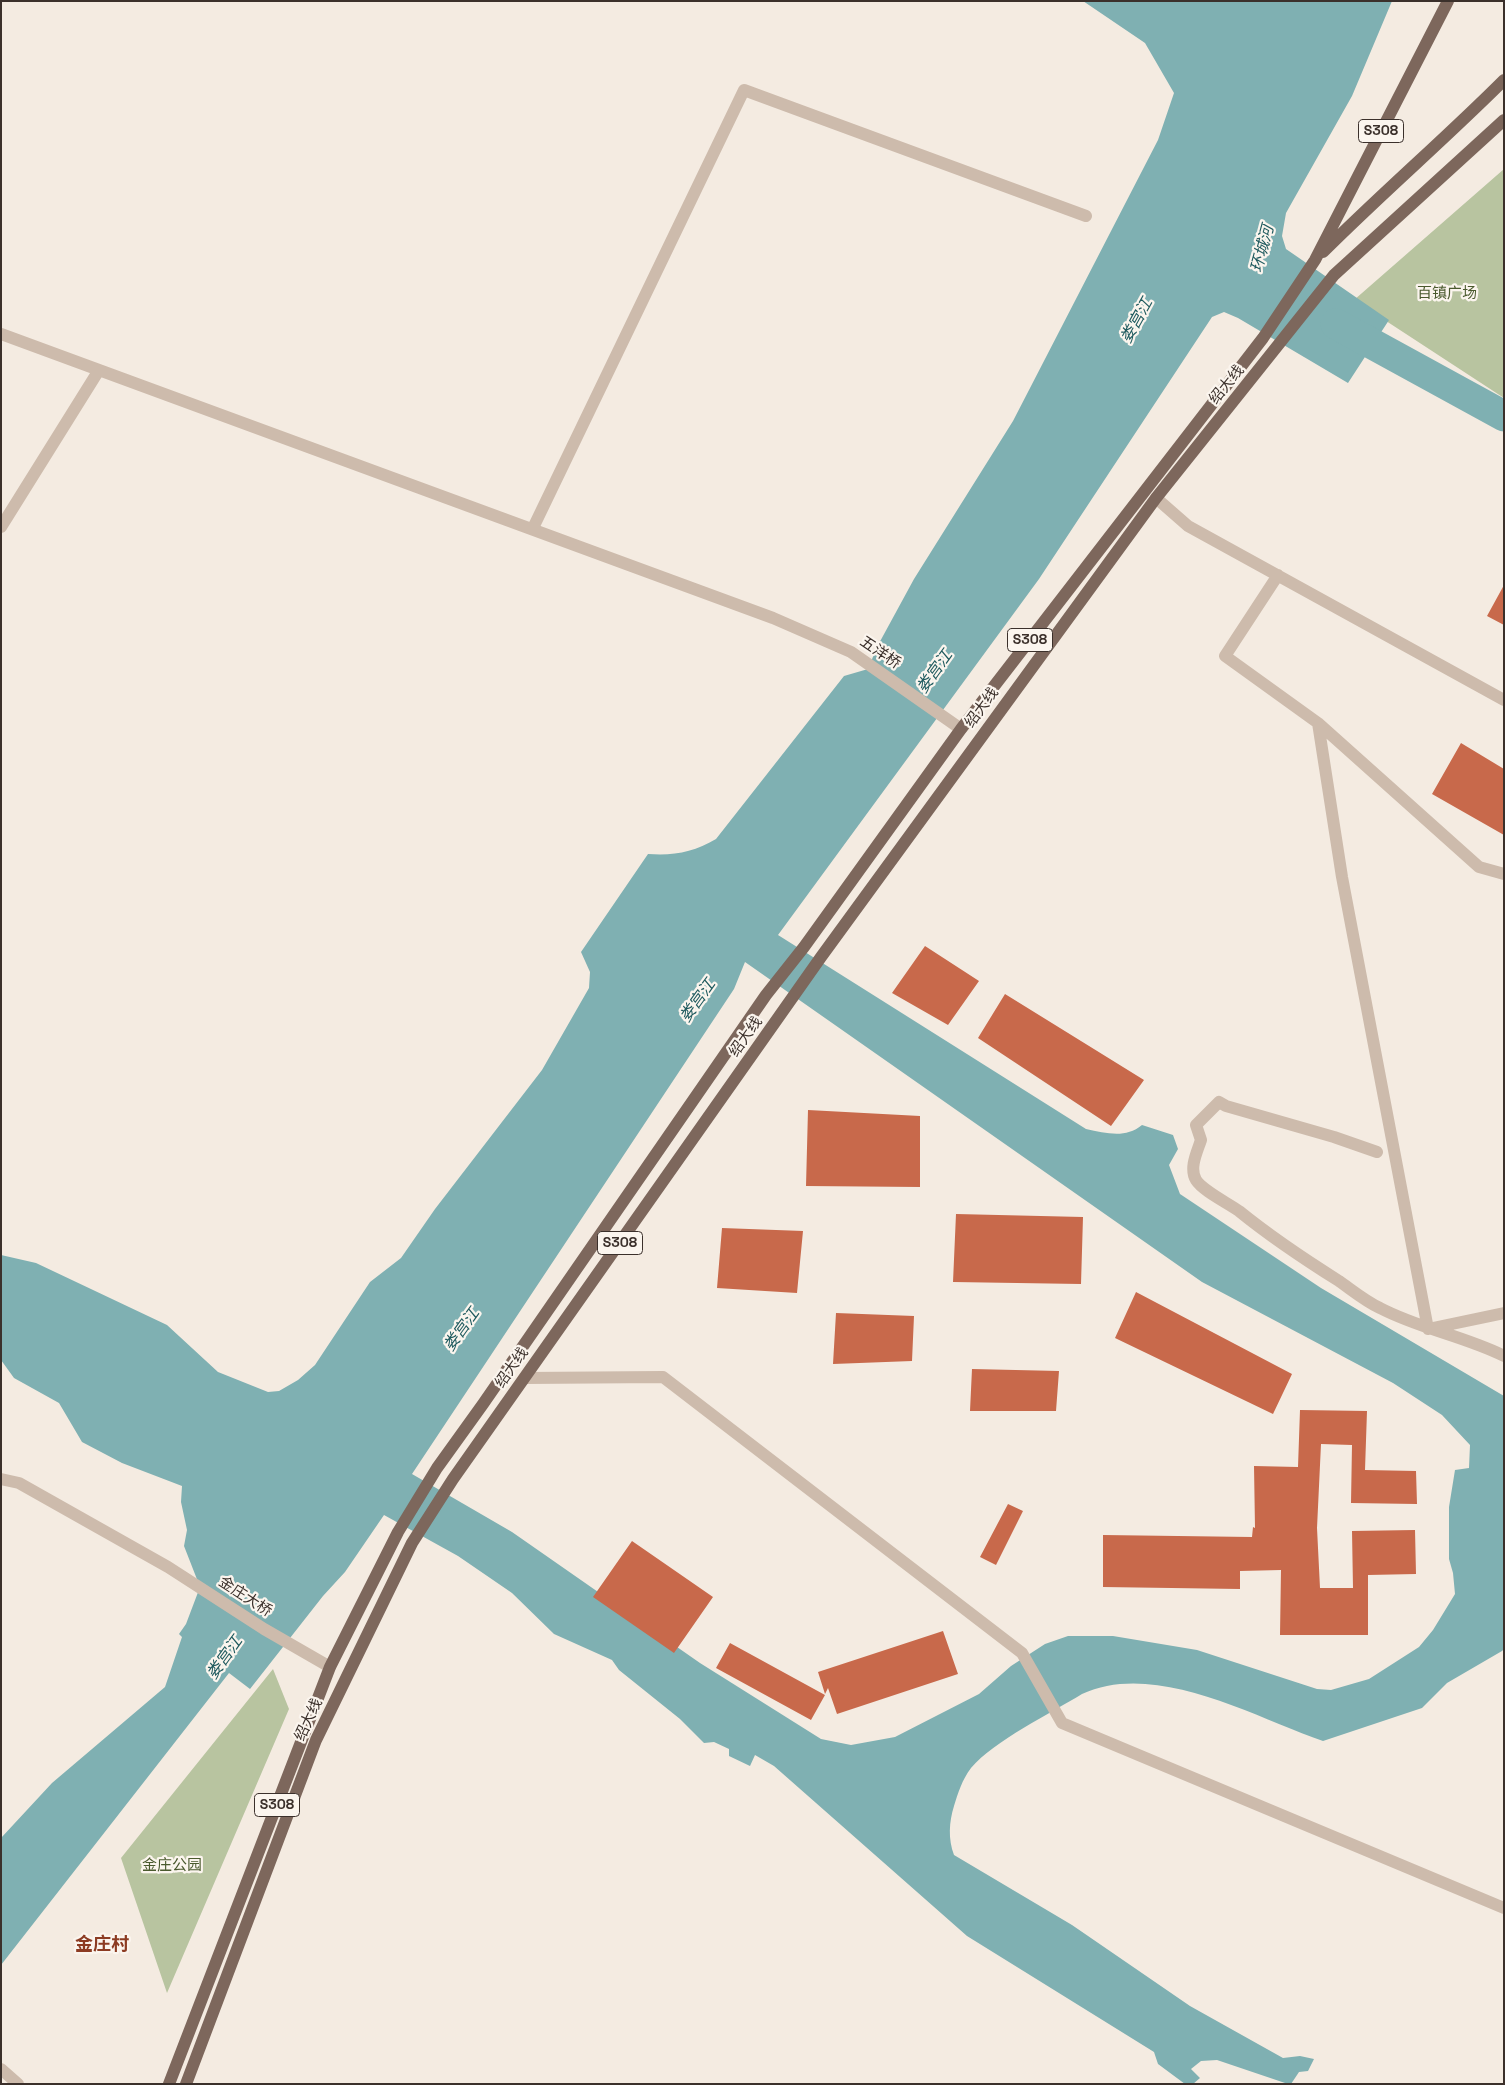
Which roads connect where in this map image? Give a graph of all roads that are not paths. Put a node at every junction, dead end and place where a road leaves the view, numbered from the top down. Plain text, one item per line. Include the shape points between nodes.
1 (1448, 1) edge
2 (1504, 80) edge
3 (1504, 120) edge
4 (1086, 216) dead end
5 (1315, 260) junction
6 (1, 334) edge
7 (99, 370) junction
8 (1156, 498) junction
9 (1, 527) edge
10 (533, 528) junction
11 (1278, 576) junction
12 (1504, 700) edge
13 (1318, 723) junction
14 (961, 729) junction
15 (1504, 874) edge
16 (1377, 1152) dead end
17 (1504, 1312) edge
18 (1428, 1329) junction
19 (1504, 1356) edge
20 (525, 1378) junction
21 (1, 1480) edge
22 (330, 1667) junction
23 (1504, 1908) edge
24 (1, 2069) edge
25 (18, 2084) edge
26 (169, 2084) edge
27 (186, 2084) edge

1 - 5 main road, S308
2 - 5 main road via 1453,132 1377,197
3 - 8 main road, 绍大线 / S308 via 1334,275
4 - 10 street via 744,90
5 - 14 main road, 绍大线 / S308 via 1263,338
6 - 7 street, 五洋桥
7 - 9 street
7 - 10 street, 五洋桥
8 - 11 street via 1188,526
8 - 20 main road, 绍大线 / S308 via 821,956
10 - 14 street, 五洋桥 via 773,618 851,652
11 - 12 street
11 - 13 street via 1226,656
13 - 15 street via 1479,867
13 - 18 street via 1344,886
14 - 22 main road, 绍大线 / S308 via 766,995 437,1468 398,1532
16 - 18 street via 1219,1102 1196,1125 1201,1140 1193,1172 1203,1187 1278,1242 1379,1308
17 - 18 street
18 - 19 street via 1480,1344
20 - 23 street via 662,1377 1022,1653 1062,1723
20 - 27 main road, 绍大线 / S308 via 412,1543 316,1740
21 - 22 street, 金庄大桥 via 19,1483 144,1553
22 - 26 main road, 绍大线 / S308
24 - 25 street

